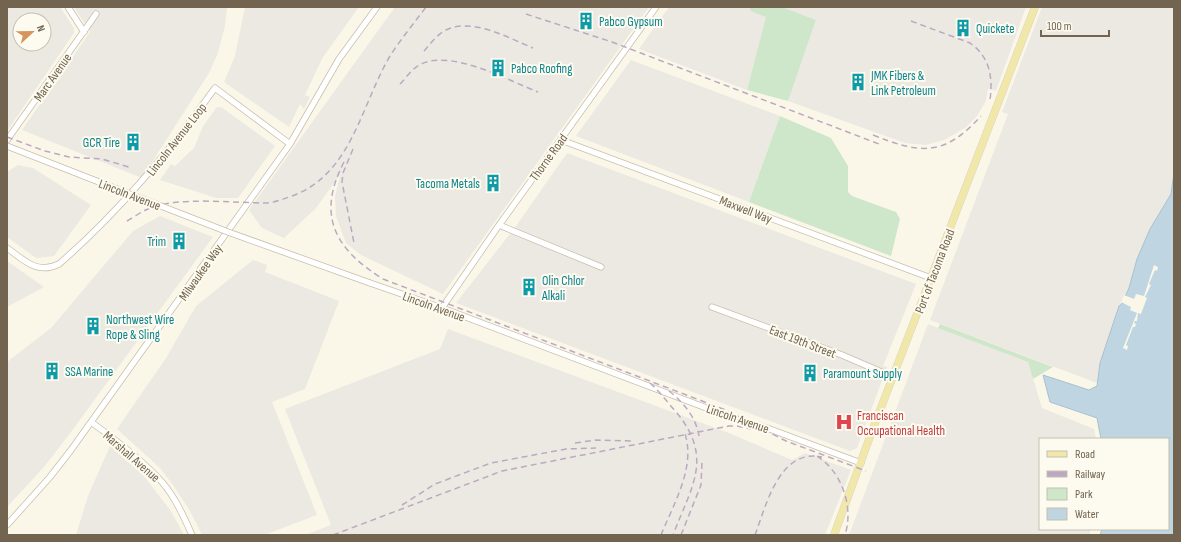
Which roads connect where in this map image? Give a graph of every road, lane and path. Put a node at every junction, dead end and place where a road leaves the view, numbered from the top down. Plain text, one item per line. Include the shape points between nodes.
1 (68, 7) edge
2 (377, 7) edge
3 (656, 7) edge
4 (1035, 7) edge
5 (96, 14) dead end
6 (84, 32) junction
7 (7, 140) edge
8 (561, 140) junction
9 (290, 144) junction
10 (7, 146) edge
11 (499, 225) junction
12 (7, 248) edge
13 (601, 267) dead end
14 (931, 278) junction
15 (712, 307) dead end
16 (442, 308) junction
17 (893, 377) junction
18 (91, 422) junction
19 (861, 463) junction
20 (7, 525) edge
21 (192, 535) edge
22 (834, 535) edge

1 - 6 street
2 - 9 street, Milwaukee Way via 339,59
3 - 8 street, Thorne Road
4 - 14 main road, Port of Tacoma Road
5 - 6 street, Marc Avenue
6 - 7 street, Marc Avenue
8 - 11 street, Thorne Road
8 - 14 street, Maxwell Way
9 - 12 street, Lincoln Avenue Loop via 215,88 177,141 143,182 59,264 45,269 39,268
9 - 18 street, Milwaukee Way
10 - 16 street, Lincoln Avenue, bridge via 228,232
11 - 13 street
11 - 16 street, Thorne Road
14 - 17 main road, Port of Tacoma Road
15 - 17 street, East 19th Street via 842,355
16 - 19 street, Lincoln Avenue via 725,415
17 - 19 main road, Port of Tacoma Road
18 - 20 street, Milwaukee Way via 50,477
18 - 21 street, Marshall Avenue via 131,452 162,482 178,505
19 - 22 main road, Port of Tacoma Road

